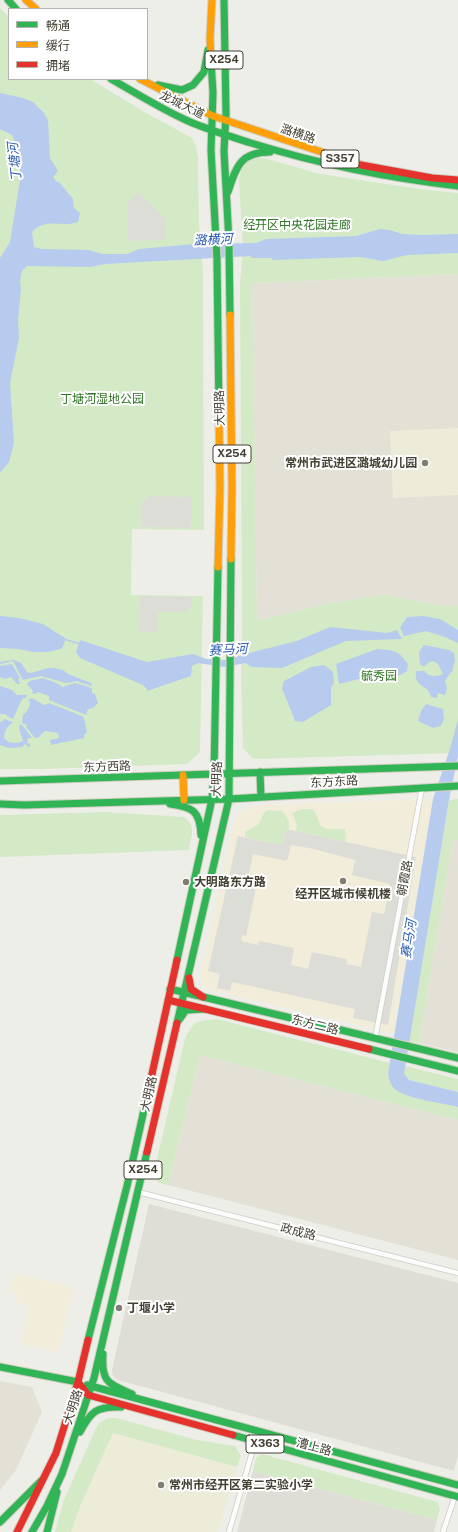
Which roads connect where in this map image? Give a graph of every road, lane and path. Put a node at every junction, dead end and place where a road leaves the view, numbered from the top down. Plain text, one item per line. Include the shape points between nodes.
1 (26, 0) edge
2 (212, 0) edge
3 (224, 0) edge
4 (35, 8) edge
5 (210, 38) junction
6 (113, 80) edge
7 (142, 80) edge
8 (213, 116) junction
9 (226, 121) junction
10 (212, 131) junction
11 (225, 135) junction
12 (282, 154) junction
13 (458, 180) edge
14 (458, 186) edge
15 (227, 198) junction
16 (458, 766) edge
17 (260, 772) junction
18 (229, 773) junction
19 (214, 774) junction
20 (183, 775) junction
21 (0, 781) edge
22 (458, 786) edge
23 (422, 788) junction
24 (261, 797) junction
25 (212, 798) junction
26 (229, 799) junction
27 (184, 800) junction
28 (148, 801) junction
29 (0, 804) edge
30 (200, 850) junction
31 (189, 972) junction
32 (170, 989) junction
33 (184, 992) junction
34 (203, 997) junction
35 (168, 1000) junction
36 (182, 1004) junction
37 (205, 1009) junction
38 (177, 1023) junction
39 (375, 1039) junction
40 (458, 1058) edge
41 (458, 1070) edge
42 (138, 1192) junction
43 (458, 1273) edge
44 (104, 1334) junction
45 (0, 1367) edge
46 (78, 1382) junction
47 (91, 1387) junction
48 (88, 1395) junction
49 (164, 1406) junction
50 (137, 1408) junction
51 (255, 1442) junction
52 (71, 1448) junction
53 (62, 1474) junction
54 (44, 1477) junction
55 (458, 1485) edge
56 (456, 1497) edge
57 (1, 1520) edge
58 (17, 1532) edge
59 (32, 1532) edge
60 (47, 1532) edge
61 (229, 1532) edge
62 (442, 1532) edge

1 - 4 main road
2 - 5 main road, 大明路 / X254
3 - 9 main road, 大明路 / X254
5 - 7 main road via 204,72 193,85 182,90
5 - 8 main road, 大明路 / X254
6 - 10 main road, 龙城大道 / S357 via 187,121
7 - 8 main road, 龙城大道 / S357
8 - 9 main road, S357
8 - 10 main road, 大明路 / X254
9 - 11 main road, 大明路 / X254
9 - 13 main road, 潞横路 / S357 via 363,166
10 - 11 main road, 龙城大道 / S357
10 - 19 main road, 大明路 / X254 via 217,259 220,488
11 - 12 main road, 潞横路 / S357
11 - 15 main road, 大明路 / X254
12 - 14 main road, 潞横路 / S357 via 330,166 431,184
12 - 15 main road via 261,152 247,156 239,163 234,173
15 - 18 main road, 大明路 / X254 via 232,488
16 - 17 main road, 东方东路
17 - 18 main road, 东方东路
17 - 24 main road
18 - 19 main road, 东方东路
18 - 26 main road, 大明路 / X254
19 - 20 main road, 东方西路
19 - 25 main road, 大明路 / X254
20 - 21 main road, 东方西路
20 - 27 main road
22 - 23 main road, 东方东路
23 - 24 main road, 东方东路
23 - 39 street, 朝霞路
24 - 26 main road, 东方东路
25 - 26 main road, 东方东路
25 - 27 main road
25 - 30 main road, 大明路 / X254
26 - 31 main road, 大明路 / X254
27 - 28 main road
28 - 29 main road
28 - 30 main road via 186,806 197,814 201,824
30 - 32 main road, 大明路 / X254
31 - 33 main road, 大明路 / X254
31 - 34 main road via 191,989
32 - 33 main road, 东方二路
32 - 35 main road, 大明路 / X254
33 - 34 main road, 东方二路
33 - 36 main road, 大明路 / X254
34 - 39 main road, 东方二路
35 - 36 main road, 东方二路
35 - 46 main road, 大明路 / X254 via 127,1186
36 - 37 main road, 东方二路
36 - 38 main road, 大明路 / X254
37 - 38 main road via 186,1010
37 - 41 main road, 东方二路
38 - 42 main road, 大明路 / X254
39 - 40 main road, 东方二路
42 - 43 street, 政成路
42 - 44 main road, 大明路 / X254
44 - 47 main road, 大明路 / X254
44 - 49 main road via 102,1361 108,1380 114,1386
45 - 46 main road, 漕上路
46 - 47 main road, 漕上路 / X363
46 - 48 main road
46 - 54 main road, 大明路 / X254 via 56,1453
47 - 48 main road, 大明路 / X254
47 - 49 main road, 漕上路 / X363
48 - 50 main road, 漕上路 / X363
48 - 52 main road, 大明路 / X254
49 - 55 main road, 漕上路 / X363
50 - 51 main road, 漕上路 / X363
50 - 52 main road via 98,1408 88,1415
51 - 56 main road, 漕上路 / X363
51 - 61 street
52 - 53 main road, 大明路 / X254
53 - 59 main road, 大明路 / X254
53 - 60 main road
54 - 57 main road
54 - 58 main road, 大明路 / X254
56 - 62 street

